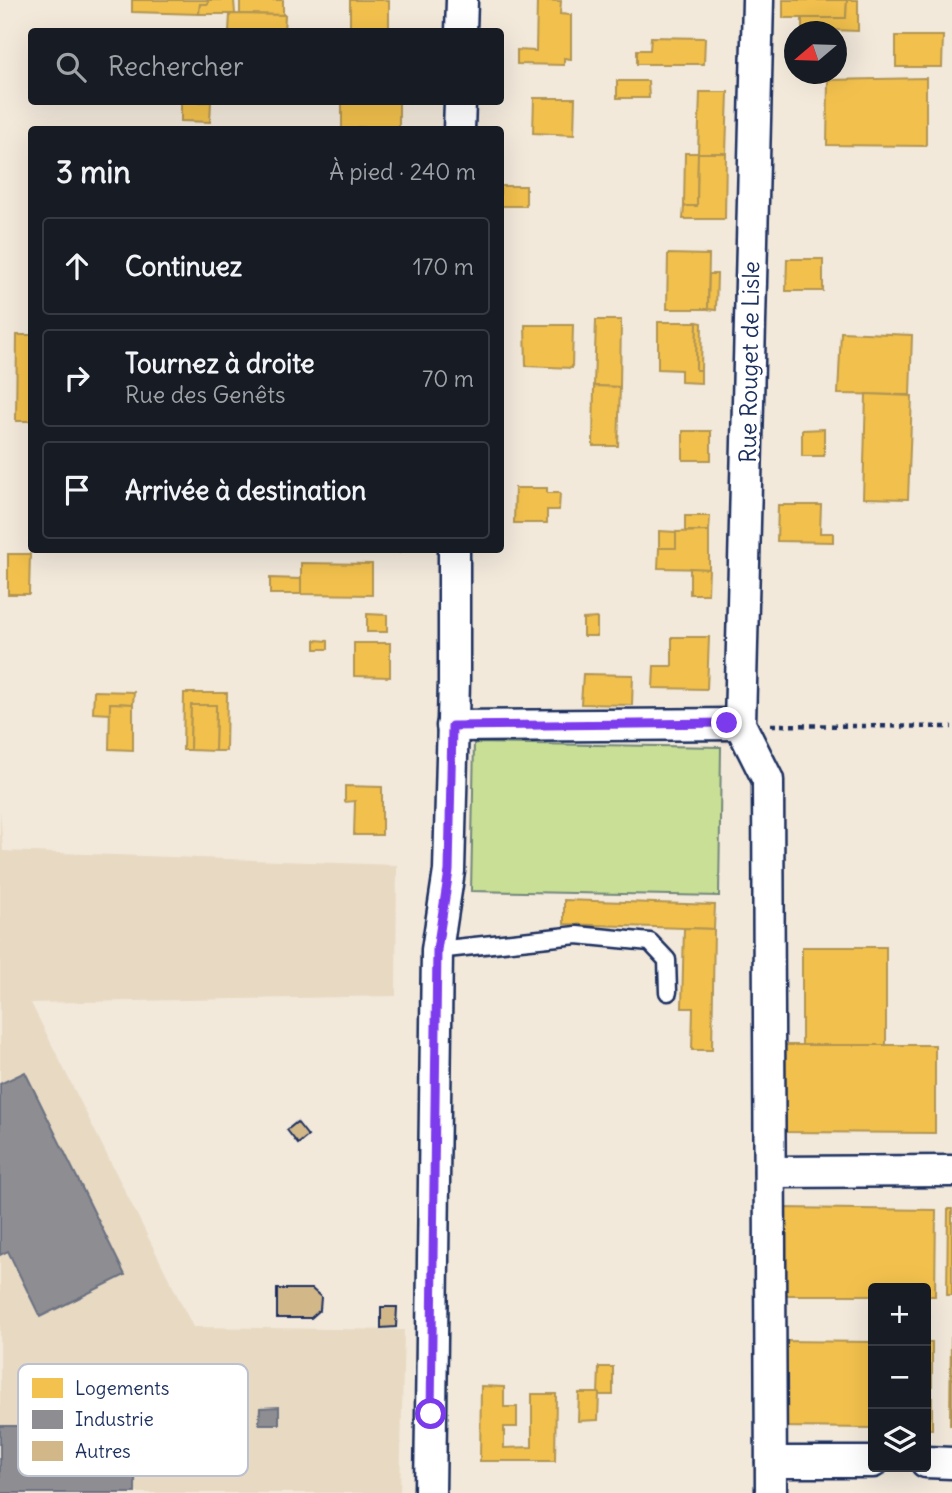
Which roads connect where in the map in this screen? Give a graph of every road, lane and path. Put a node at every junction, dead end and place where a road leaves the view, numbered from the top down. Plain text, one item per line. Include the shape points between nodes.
1 (462, 0) edge
2 (758, 0) edge
3 (461, 28) edge
4 (460, 105) edge
5 (459, 126) edge
6 (454, 553) edge
7 (740, 724) junction
8 (452, 726) junction
9 (952, 727) edge
10 (437, 950) junction
11 (667, 992) dead end
12 (952, 1171) edge
13 (770, 1172) junction
14 (771, 1462) junction
15 (868, 1462) edge
16 (931, 1462) edge
17 (952, 1462) edge
18 (430, 1493) edge
19 (771, 1493) edge

1 - 3 street
2 - 7 street, Rue Rouget de Lisle
4 - 5 street
6 - 8 street
7 - 8 street
7 - 9 path
7 - 13 street via 768,780
8 - 10 street via 449,871
10 - 11 lane via 577,935 650,942 667,960
10 - 18 street
12 - 13 street
13 - 14 street
14 - 15 street
14 - 19 street
16 - 17 street

